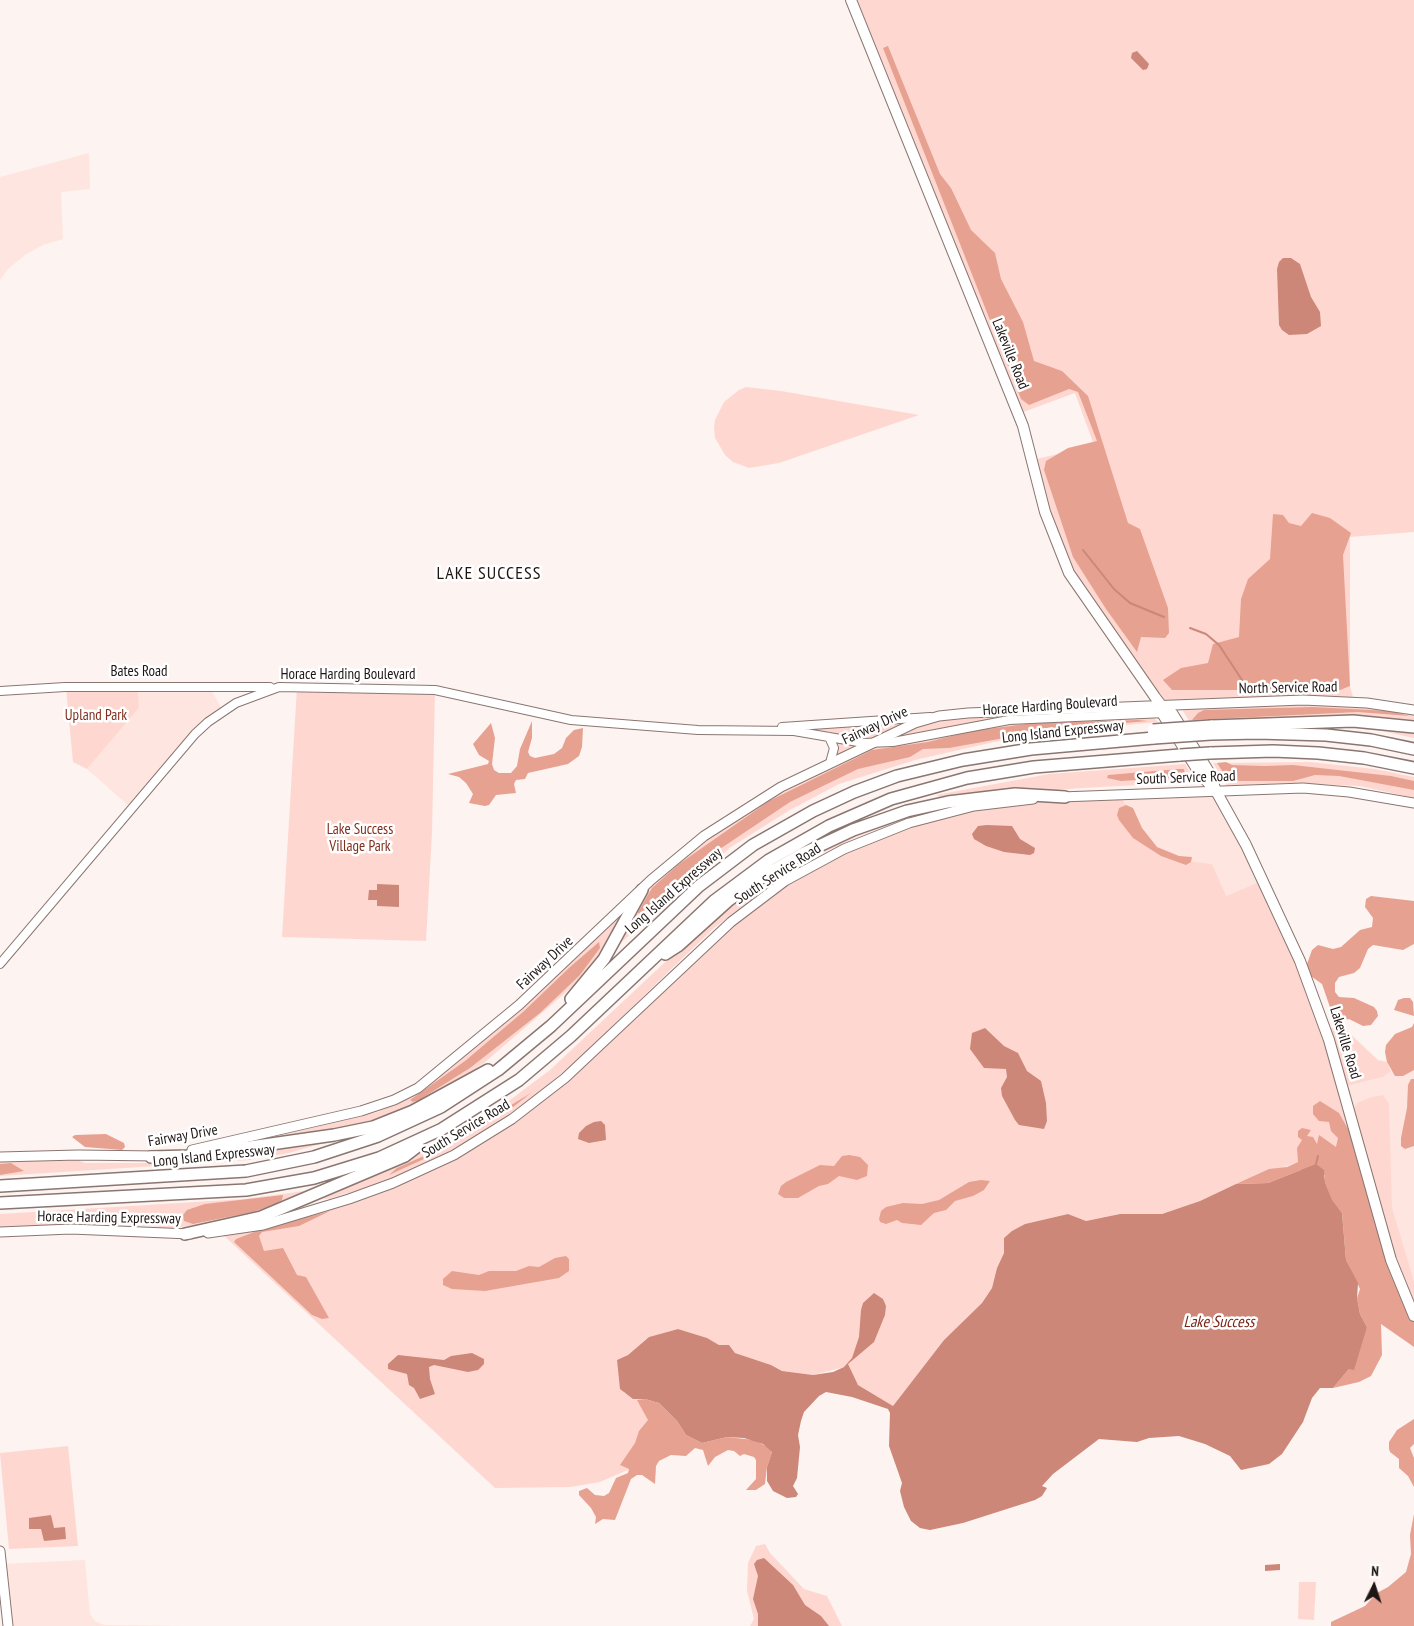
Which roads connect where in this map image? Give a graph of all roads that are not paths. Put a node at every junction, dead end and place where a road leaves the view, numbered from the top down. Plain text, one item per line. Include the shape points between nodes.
1 (851, 0) edge
2 (279, 687) junction
3 (0, 691) edge
4 (1165, 710) junction
5 (1414, 710) edge
6 (939, 716) junction
7 (1414, 727) edge
8 (752, 730) junction
9 (1211, 730) junction
10 (829, 737) junction
11 (869, 744) junction
12 (1414, 749) edge
13 (830, 762) junction
14 (1414, 768) edge
15 (1216, 790) junction
16 (1064, 797) junction
17 (1414, 803) edge
18 (642, 890) junction
19 (0, 964) edge
20 (646, 965) junction
21 (551, 1026) junction
22 (516, 1056) junction
23 (442, 1129) junction
24 (0, 1157) edge
25 (151, 1157) junction
26 (0, 1186) edge
27 (0, 1203) edge
28 (0, 1232) edge
29 (218, 1232) joint
30 (185, 1234) junction
31 (1414, 1316) edge
32 (0, 1551) edge
33 (8, 1626) edge

1 - 4 main road, Lakeville Road via 1024,426 1045,512 1064,562 1092,608
2 - 3 street, Bates Road via 65,687
2 - 8 street, Horace Harding Boulevard via 436,690 571,720 698,730
2 - 19 street, Horace Harding Boulevard via 236,703 195,734
4 - 5 main road, North Service Road via 1314,700 1367,702
4 - 6 main road, Horace Harding Boulevard
4 - 11 street, Horace Harding Boulevard via 1015,720
4 - 15 main road, Lakeville Road via 1209,772
6 - 8 street, Horace Harding Boulevard
6 - 11 main road, Fairway Drive via 909,725
7 - 9 highway via 1353,721
8 - 10 street, Horace Harding Boulevard via 794,731
9 - 12 highway via 1326,735
9 - 21 highway, Long Island Expressway, bridge via 1008,752 934,766 876,784 813,811 753,845 699,886
10 - 11 street, Horace Harding Boulevard
10 - 13 street via 834,748
11 - 13 main road, Fairway Drive
13 - 18 main road, Fairway Drive via 723,822
14 - 20 highway, bridge via 1318,753 1210,753 1064,764 934,786 870,807 808,836 750,872
15 - 16 main road, South Service Road
15 - 17 main road, South Service Road via 1321,789
15 - 31 main road, Lakeville Road via 1246,845 1310,983 1391,1260
16 - 20 highway via 1014,794 948,802 907,811 853,830 765,875 723,905 679,945
16 - 29 main road, South Service Road via 996,803 937,815 887,831 824,859 766,894 731,922 565,1078 480,1140 434,1165 372,1192 263,1225
18 - 21 highway via 604,959
18 - 25 main road, Fairway Drive via 519,1005 413,1091 361,1111
20 - 23 highway via 537,1066 500,1094
21 - 22 highway, Long Island Expressway
22 - 25 highway via 420,1108 373,1127 187,1156
22 - 26 highway, Long Island Expressway via 479,1083 419,1118 378,1136 314,1157 222,1173
23 - 27 highway via 356,1166 269,1186 205,1193
23 - 30 highway via 405,1156 269,1214
24 - 25 main road, Fairway Drive
28 - 30 main road, Horace Harding Expressway via 71,1229
29 - 30 main road, Horace Harding Expressway
32 - 33 main road

